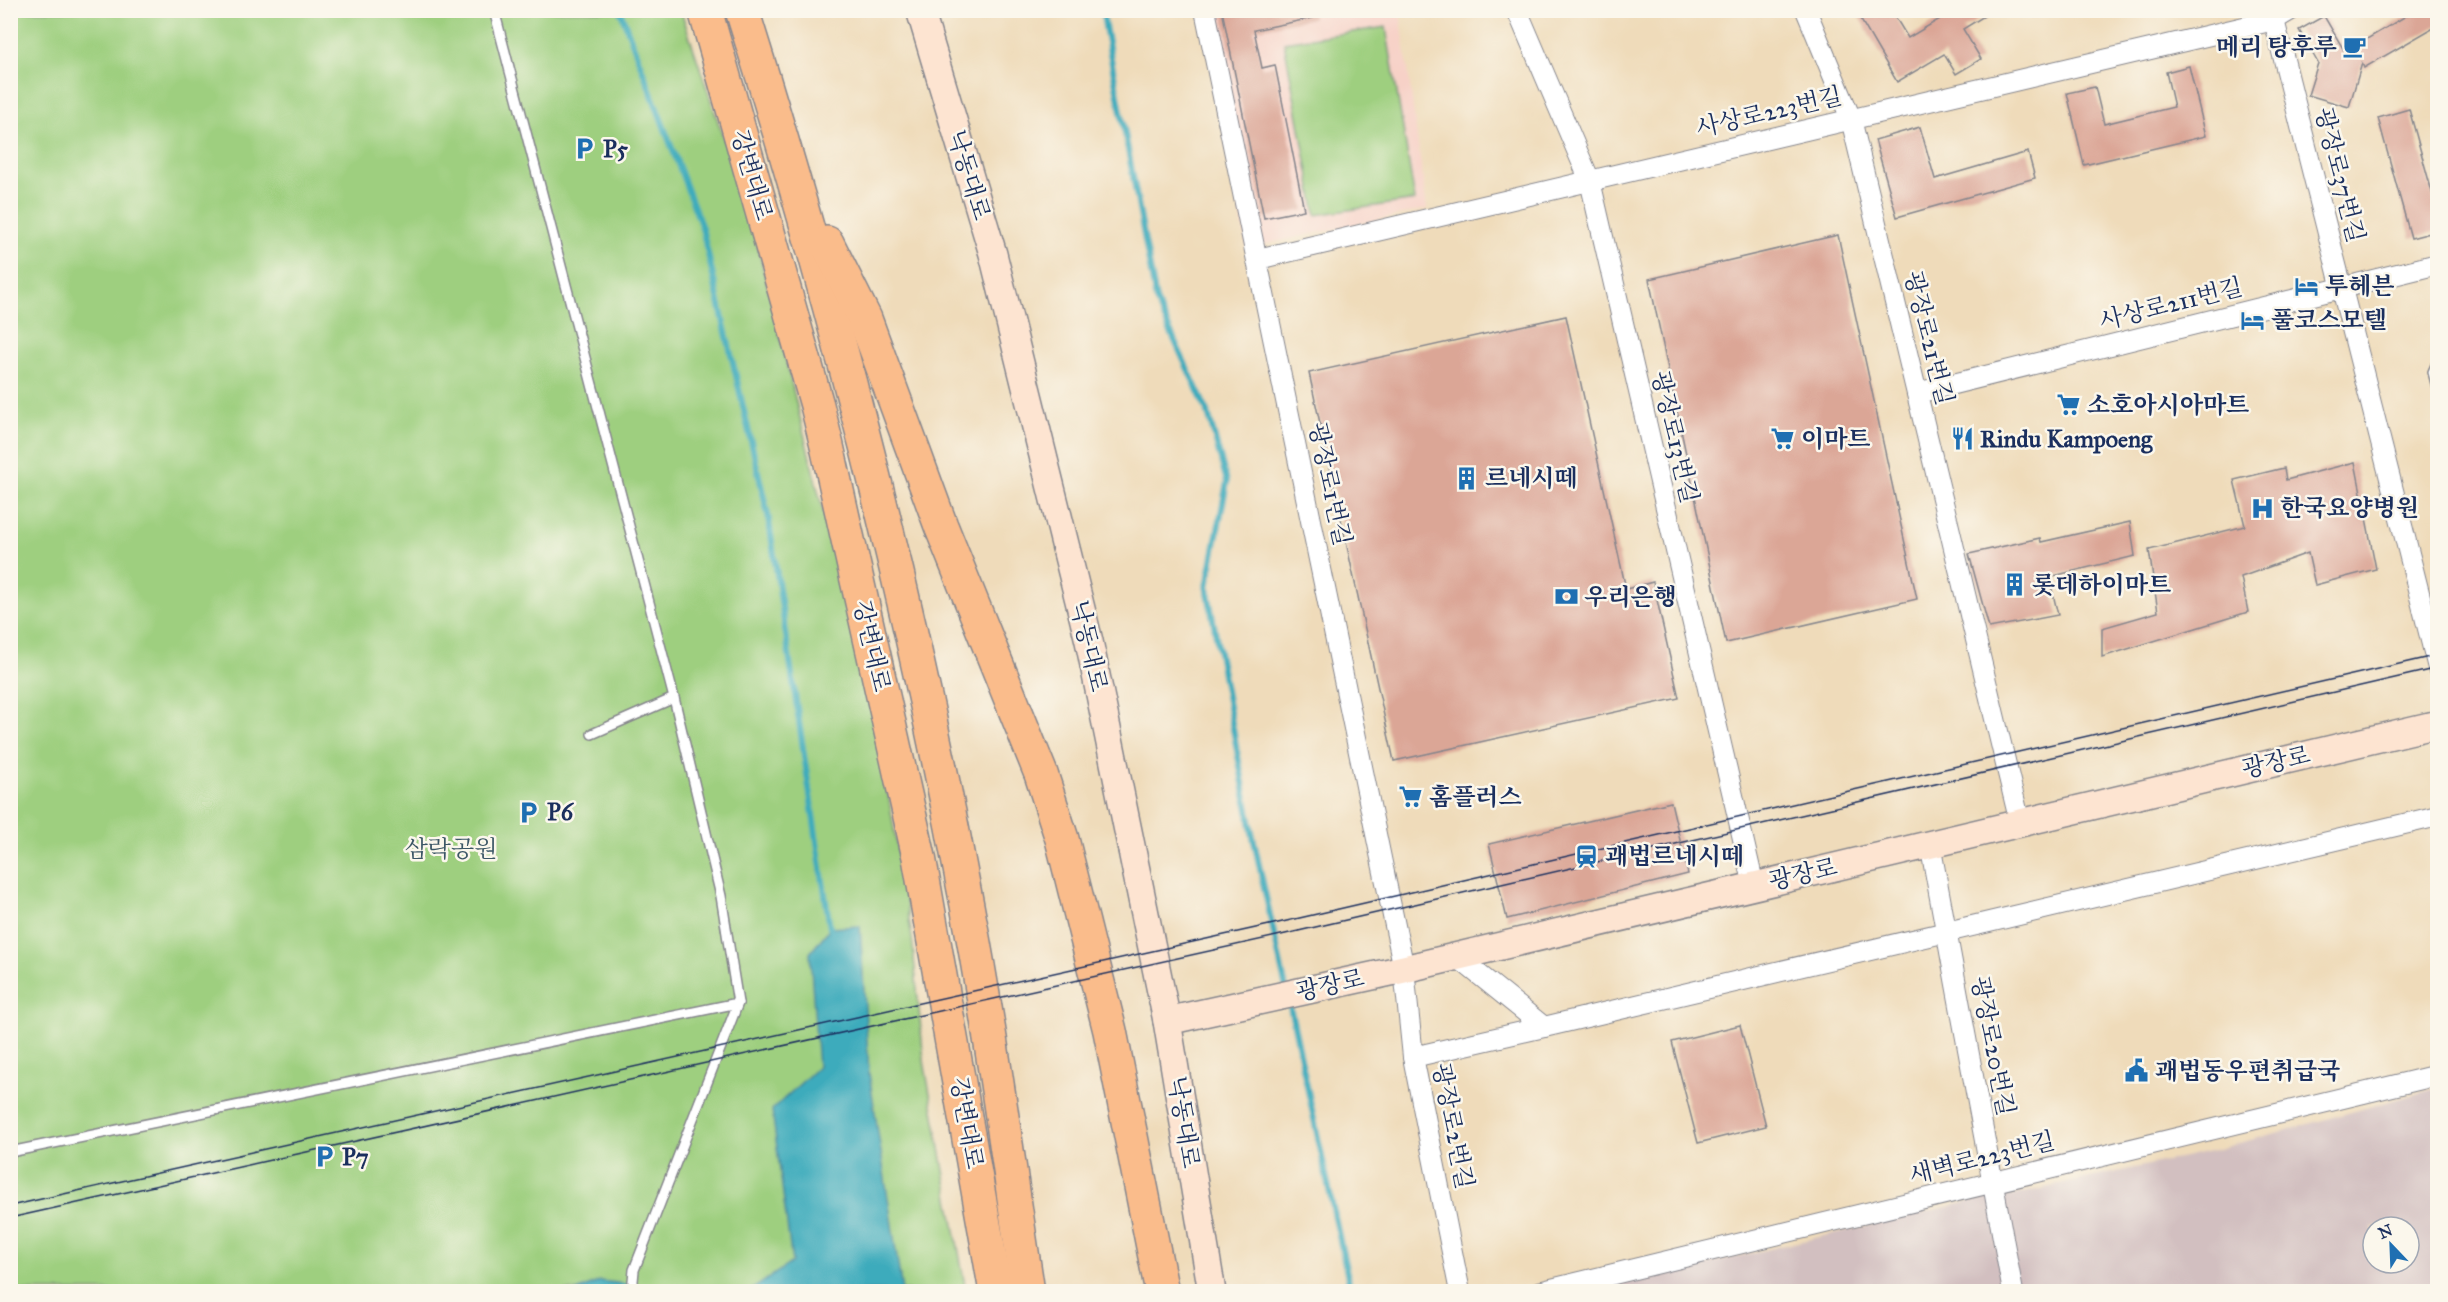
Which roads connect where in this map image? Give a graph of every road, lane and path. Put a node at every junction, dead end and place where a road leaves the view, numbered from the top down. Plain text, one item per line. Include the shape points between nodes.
1 (494, 10) edge
2 (705, 10) edge
3 (742, 10) edge
4 (920, 10) edge
5 (1205, 10) edge
6 (1517, 10) edge
7 (1806, 10) edge
8 (2278, 14) edge
9 (722, 66) junction
10 (1851, 119) junction
11 (790, 173) junction
12 (1590, 181) junction
13 (1258, 259) junction
14 (2438, 264) edge
15 (2342, 289) junction
16 (2438, 361) edge
17 (2438, 391) edge
18 (1917, 393) junction
19 (2438, 668) edge
20 (674, 698) junction
21 (2438, 724) edge
22 (592, 734) dead end
23 (2438, 816) edge
24 (2020, 823) junction
25 (1930, 844) junction
26 (1754, 886) junction
27 (1946, 932) junction
28 (1456, 956) junction
29 (1393, 971) junction
30 (738, 1003) junction
31 (1167, 1021) junction
32 (1545, 1026) junction
33 (1413, 1057) junction
34 (2438, 1075) edge
35 (10, 1152) edge
36 (1992, 1182) junction
37 (632, 1292) edge
38 (996, 1292) edge
39 (1028, 1292) edge
40 (1162, 1292) edge
41 (1212, 1292) edge
42 (1460, 1292) edge
43 (1539, 1292) edge
44 (2013, 1292) edge

1 - 20 lane
2 - 9 highway, 강변대로
3 - 11 highway, 강변대로
4 - 31 main road, 낙동대로 via 993,254 1089,641
5 - 13 street, 광장로1번길
6 - 12 street, 광장로13번길
7 - 10 street, 광장로21번길
8 - 10 street, 사상로223번길
8 - 15 street, 광장로37번길
9 - 11 highway
9 - 38 highway, 강변대로 via 817,405 919,857
10 - 12 street, 사상로223번길
10 - 18 street, 광장로21번길
11 - 39 highway, 강변대로 via 831,306 927,706 978,965
11 - 40 highway via 865,319 941,526 1041,774 1062,839 1110,1031
12 - 13 street, 사상로223번길
12 - 26 street, 광장로13번길
13 - 29 street, 광장로1번길
14 - 15 street, 사상로211번길
15 - 18 street, 사상로211번길
15 - 19 street, 광장로37번길
16 - 17 lane via 2433,372
18 - 24 street, 광장로21번길
20 - 22 lane
20 - 30 lane via 721,896
21 - 24 main road, 광장로
23 - 27 street
24 - 25 main road, 광장로
25 - 26 main road, 광장로
25 - 27 street, 광장로20번길
26 - 28 main road, 광장로
27 - 32 street
27 - 36 street, 광장로20번길
28 - 29 main road, 광장로
28 - 32 street
29 - 31 main road, 광장로
29 - 33 street, 광장로2번길
30 - 35 lane
30 - 37 lane via 634,1270
31 - 41 main road, 낙동대로
32 - 33 street
33 - 42 street, 광장로2번길
34 - 36 street, 새벽로223번길
36 - 43 street, 새벽로223번길
36 - 44 street, 광장로20번길

